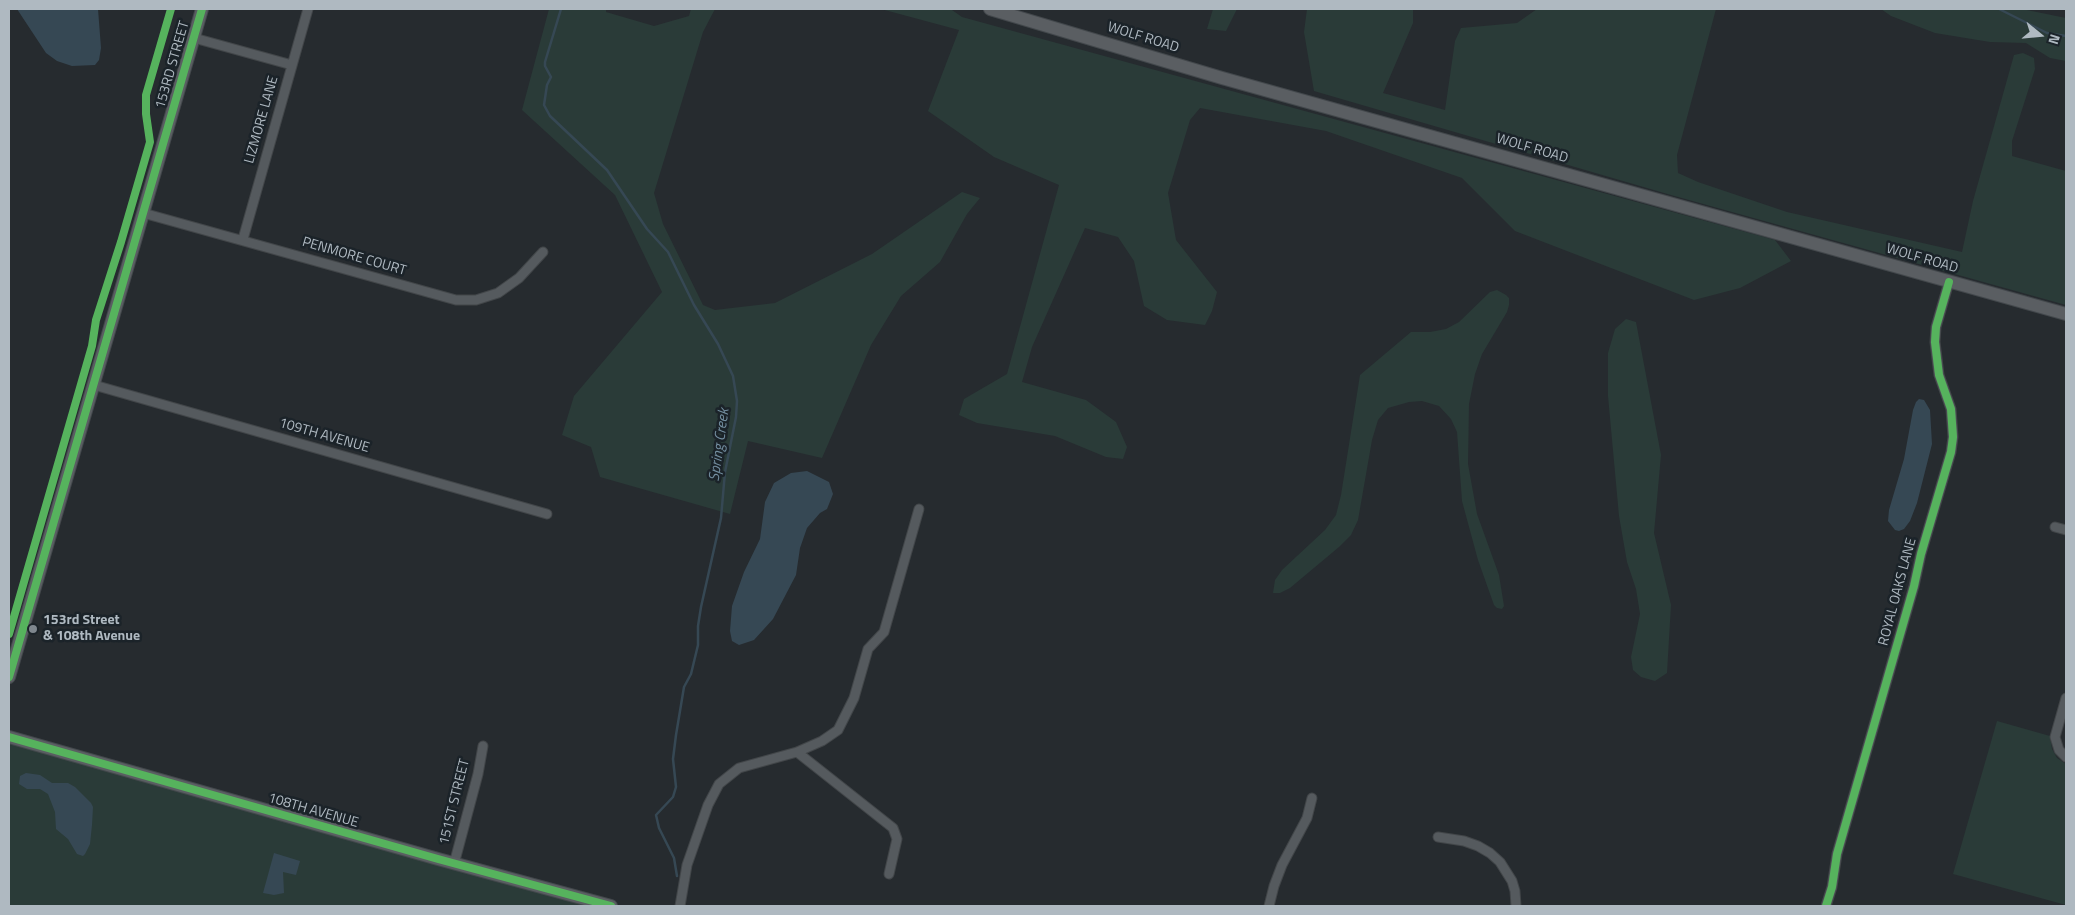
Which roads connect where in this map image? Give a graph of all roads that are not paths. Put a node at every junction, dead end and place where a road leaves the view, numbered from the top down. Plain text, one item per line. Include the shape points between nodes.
1 (202, 9) edge
2 (308, 9) edge
3 (990, 9) edge
4 (194, 38) junction
5 (292, 65) junction
6 (143, 213) junction
7 (243, 239) junction
8 (543, 252) dead end
9 (1949, 282) junction
10 (2066, 314) edge
11 (94, 384) junction
12 (919, 509) dead end
13 (547, 514) dead end
14 (2055, 527) dead end
15 (2066, 530) edge
16 (9, 677) edge
17 (2066, 698) edge
18 (9, 737) edge
19 (483, 746) dead end
20 (797, 752) junction
21 (2066, 757) edge
22 (1312, 798) dead end
23 (1438, 837) dead end
24 (454, 864) junction
25 (889, 874) dead end
26 (612, 906) edge
27 (680, 906) edge
28 (1270, 906) edge
29 (1516, 906) edge
30 (1826, 906) edge

1 - 4 street, 153RD STREET
2 - 5 street, LIZMORE LANE
3 - 9 street, WOLF ROAD via 1222,78
4 - 5 street
4 - 6 street, 153RD STREET
5 - 7 street, LIZMORE LANE
6 - 7 street, PENMORE COURT
6 - 11 street, 153RD STREET
7 - 8 street, PENMORE COURT via 456,300 476,300 498,292 519,278
9 - 10 street, WOLF ROAD
9 - 30 street, ROYAL OAKS LANE via 1934,342 1939,375 1951,409 1951,452 1836,854
11 - 13 street, 109TH AVENUE
11 - 16 street, 153RD STREET
12 - 20 street via 884,632 868,649 854,698 838,730
14 - 15 street
17 - 21 street via 2056,737 2059,750
18 - 24 street, 108TH AVENUE
19 - 24 street, 151ST STREET
20 - 25 street via 893,828 897,839
20 - 27 street via 739,768 719,784 708,805 687,865
22 - 28 street via 1306,818 1282,865
23 - 29 street via 1478,846 1495,858 1512,880
24 - 26 street, 108TH AVENUE

